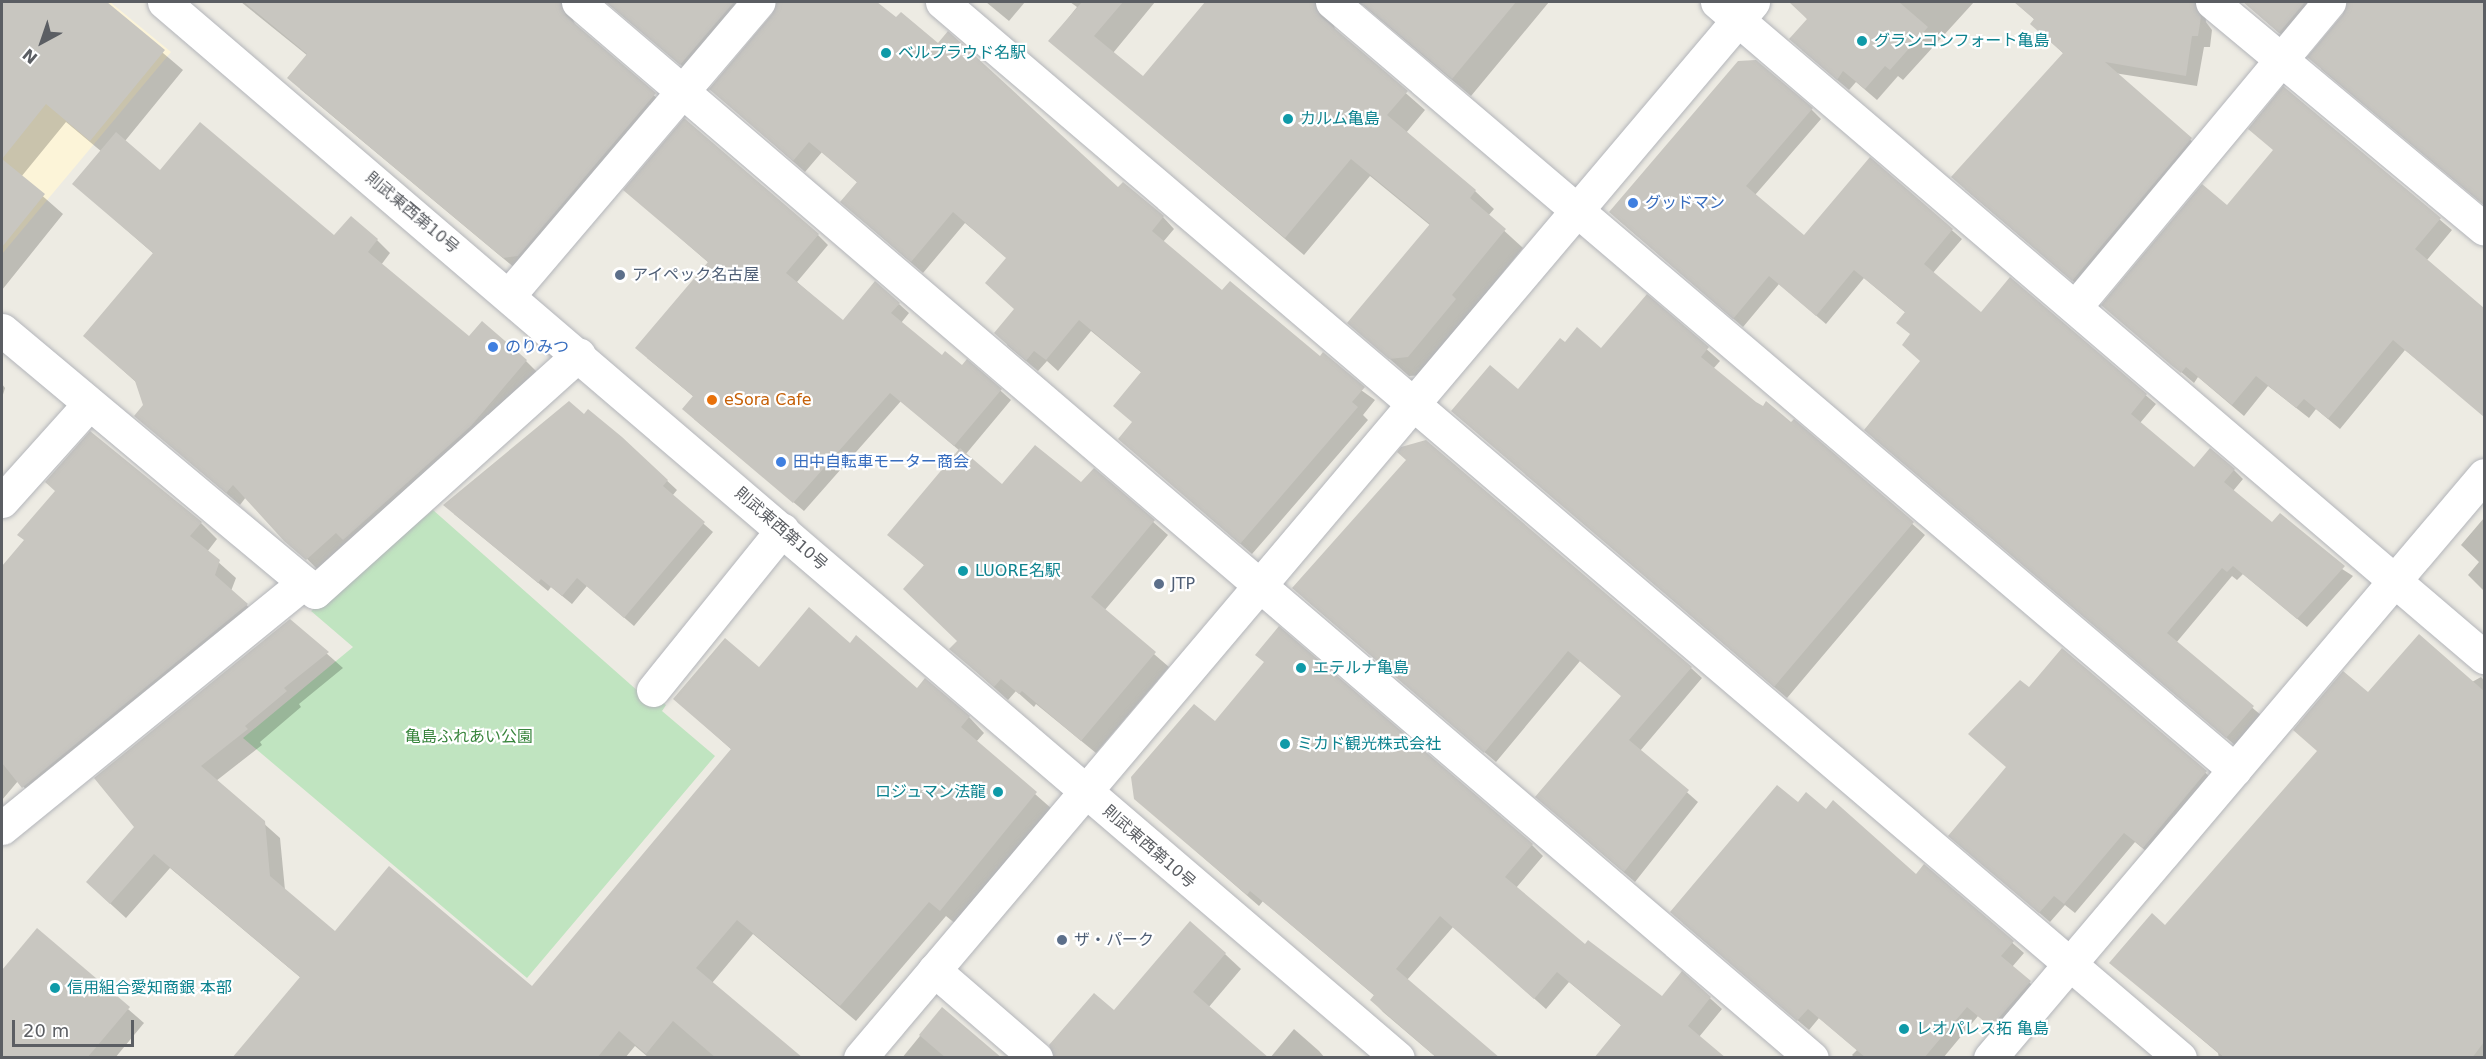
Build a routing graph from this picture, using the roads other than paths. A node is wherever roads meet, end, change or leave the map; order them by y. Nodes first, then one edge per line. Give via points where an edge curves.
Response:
1 (164, 2) edge
2 (578, 2) edge
3 (758, 2) edge
4 (942, 2) edge
5 (1332, 2) edge
6 (2212, 2) edge
7 (2329, 2) edge
8 (1736, 7) edge
9 (2281, 60) junction
10 (682, 91) junction
11 (1576, 210) junction
12 (2484, 229) edge
13 (509, 295) junction
14 (2074, 307) junction
15 (2, 330) edge
16 (579, 354) junction
17 (1413, 403) junction
18 (89, 404) junction
19 (2484, 475) edge
20 (2, 501) edge
21 (782, 530) junction
22 (2395, 580) junction
23 (304, 583) junction
24 (1259, 585) junction
25 (2484, 657) edge
26 (653, 690) dead end
27 (2235, 770) junction
28 (1084, 791) junction
29 (8, 811) edge
30 (2070, 964) junction
31 (934, 970) junction
32 (860, 1058) edge
33 (1036, 1058) edge
34 (1398, 1058) edge
35 (1812, 1058) edge
36 (1990, 1058) edge
37 (2180, 1058) edge

1 - 13 street, 則武東西第10号
2 - 10 street
3 - 10 street
4 - 17 street
5 - 11 street
6 - 9 street
7 - 9 street
8 - 11 street
8 - 14 street
9 - 12 street
9 - 14 street
10 - 13 street
10 - 24 street
11 - 17 street
11 - 27 street
13 - 16 street, 則武東西第10号
14 - 22 street
15 - 18 street
16 - 21 street, 則武東西第10号
16 - 23 street via 315,592
17 - 24 street
17 - 30 street
18 - 20 street
18 - 23 street
19 - 22 street
21 - 26 street
21 - 28 street, 則武東西第10号
22 - 25 street
22 - 27 street
23 - 29 street
24 - 28 street
24 - 35 street
27 - 30 street
28 - 31 street
28 - 34 street, 則武東西第10号
30 - 36 street
30 - 37 street
31 - 32 street
31 - 33 street

